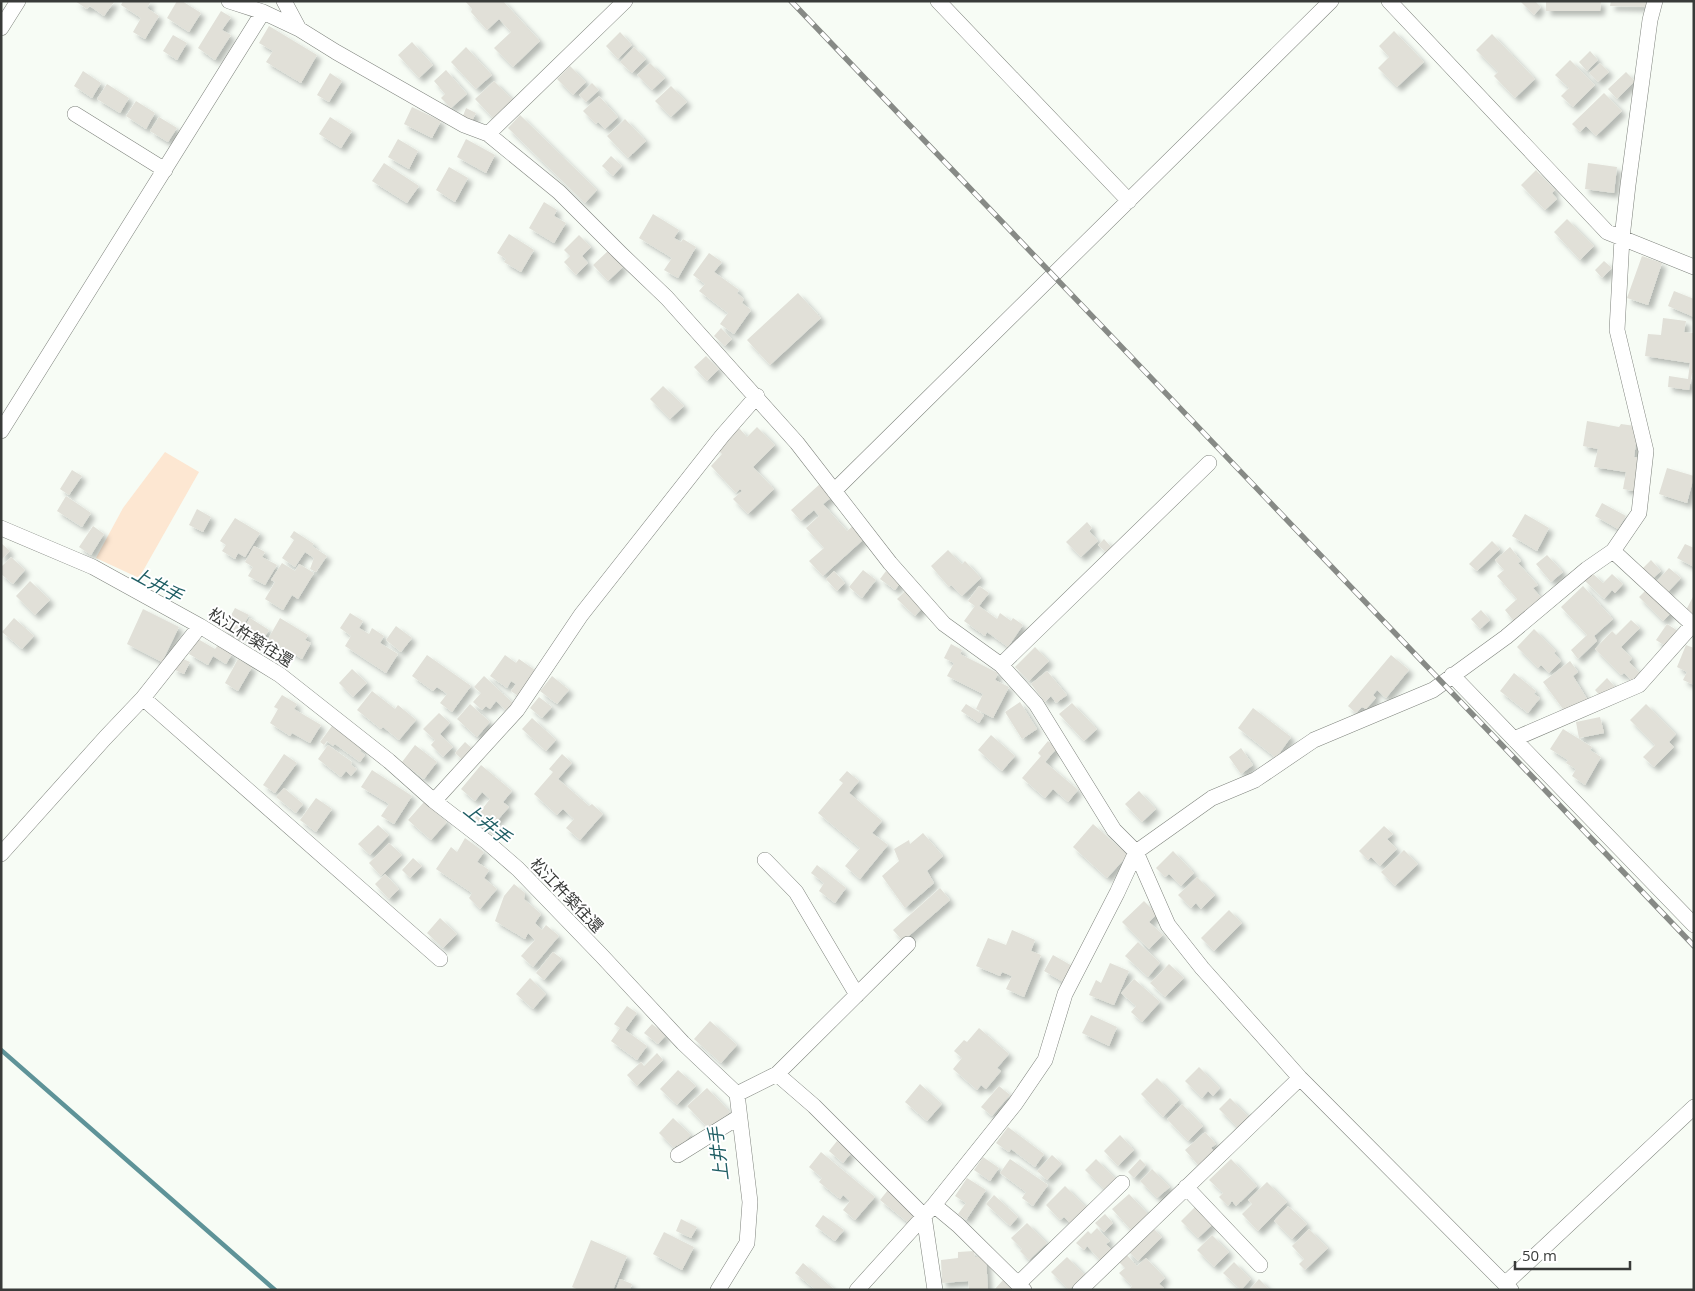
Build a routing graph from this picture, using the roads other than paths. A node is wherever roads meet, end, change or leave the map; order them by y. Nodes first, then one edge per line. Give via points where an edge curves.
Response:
1 (18, 1) edge
2 (229, 1) edge
3 (284, 1) edge
4 (625, 1) edge
5 (938, 1) edge
6 (1331, 1) edge
7 (1390, 1) edge
8 (1655, 1) edge
9 (264, 12) junction
10 (1, 28) edge
11 (299, 29) junction
12 (75, 114) dead end
13 (488, 134) junction
14 (165, 170) junction
15 (1129, 202) junction
16 (1622, 238) junction
17 (1694, 267) edge
18 (757, 396) junction
19 (1, 432) edge
20 (1209, 463) dead end
21 (834, 491) junction
22 (1, 528) edge
23 (1614, 551) junction
24 (1693, 624) edge
25 (200, 626) junction
26 (1002, 666) junction
27 (1452, 675) junction
28 (143, 698) junction
29 (1514, 739) junction
30 (434, 801) junction
31 (1136, 852) junction
32 (1, 854) edge
33 (765, 860) dead end
34 (1694, 925) edge
35 (908, 944) dead end
36 (440, 959) dead end
37 (857, 995) junction
38 (777, 1074) junction
39 (1300, 1078) junction
40 (737, 1094) junction
41 (1694, 1106) edge
42 (739, 1117) junction
43 (678, 1155) dead end
44 (1122, 1183) dead end
45 (1186, 1187) junction
46 (929, 1211) junction
47 (1260, 1265) dead end
48 (1021, 1287) edge
49 (1508, 1287) edge
50 (718, 1290) edge
51 (857, 1290) edge
52 (935, 1290) edge
53 (1080, 1290) edge

1 - 10 street
2 - 9 street
3 - 11 street
4 - 13 street
5 - 15 street
6 - 15 street
7 - 16 street via 1607,232
8 - 16 street
9 - 11 street
9 - 14 street
11 - 13 street via 455,120
12 - 14 street
13 - 18 street via 559,192 668,298
14 - 19 street
15 - 21 street
16 - 17 street
16 - 23 street via 1617,330 1646,451 1639,514
18 - 21 street
18 - 30 street via 581,615 517,710
20 - 26 street
21 - 26 street via 890,563 944,624
22 - 25 street, 松江杵築往還 via 93,568
23 - 24 street
23 - 27 street via 1587,569 1506,637
24 - 29 street via 1639,685
25 - 28 street
25 - 30 street, 松江杵築往還 via 280,675
26 - 31 street via 1036,704 1114,830
27 - 29 street
27 - 31 street via 1433,690 1314,740 1255,780 1212,798
28 - 32 street
28 - 36 street
29 - 34 street
30 - 40 street, 松江杵築往還 via 518,869 683,1043
31 - 39 street via 1168,925
31 - 46 street via 1066,994 1045,1060 1016,1104
33 - 37 street via 796,892
35 - 37 street
37 - 38 street
38 - 40 street
38 - 46 street
39 - 45 street
39 - 49 street
40 - 42 street
41 - 49 street
42 - 43 street
42 - 50 street via 750,1202 747,1243
44 - 48 street
45 - 47 street
45 - 53 street
46 - 48 street via 958,1225
46 - 51 street
46 - 52 street

